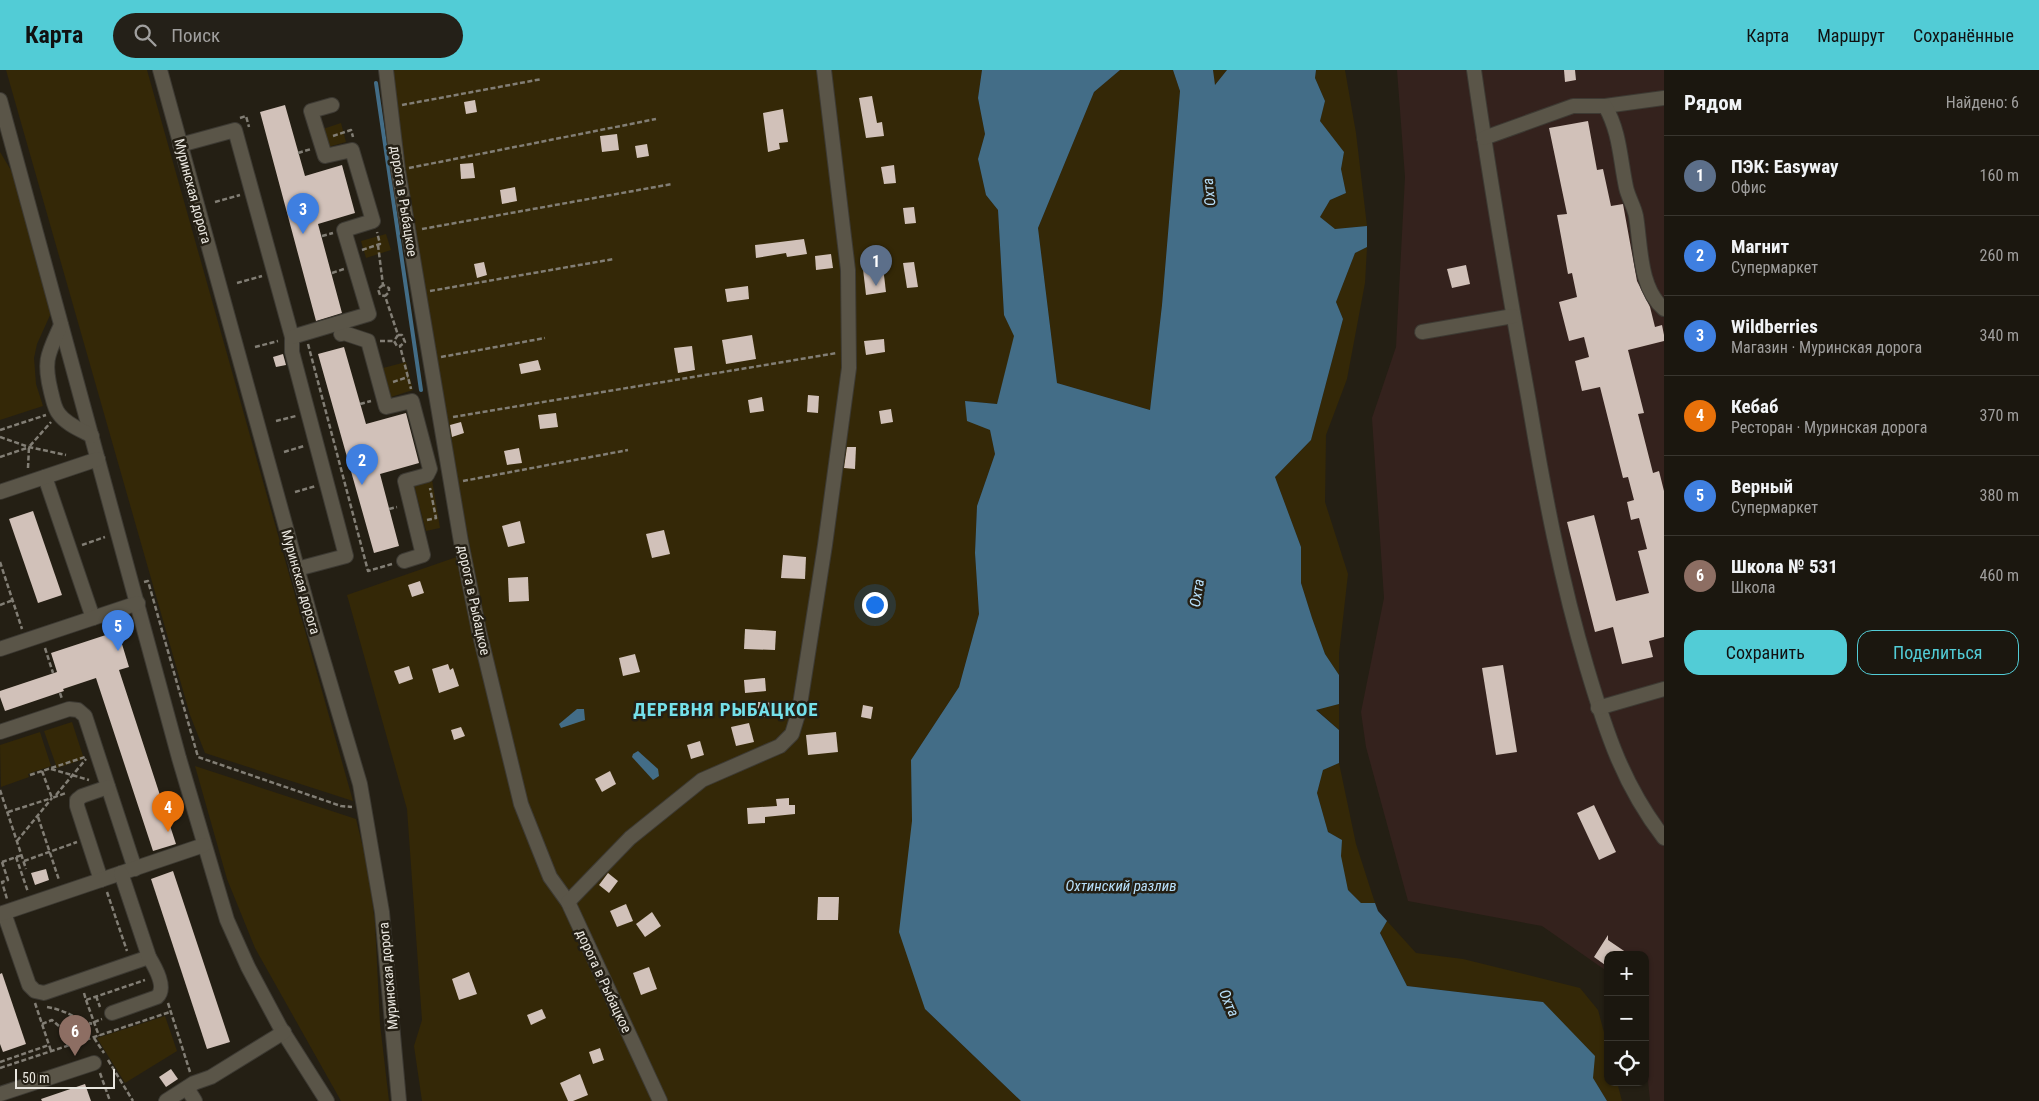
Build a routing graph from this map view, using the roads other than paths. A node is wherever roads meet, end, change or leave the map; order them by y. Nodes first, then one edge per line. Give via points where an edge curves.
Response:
1 (160, 70) edge
2 (386, 70) edge
3 (824, 70) edge
4 (1474, 70) edge
5 (1664, 98) edge
6 (0, 100) edge
7 (332, 105) dead end
8 (1605, 106) junction
9 (1484, 138) junction
10 (180, 145) junction
11 (1664, 309) edge
12 (1513, 316) junction
13 (61, 325) junction
14 (1422, 332) dead end
15 (341, 334) dead end
16 (292, 337) junction
17 (92, 436) junction
18 (98, 459) junction
19 (45, 477) junction
20 (0, 492) edge
21 (404, 561) dead end
22 (297, 569) junction
23 (138, 603) junction
24 (93, 618) junction
25 (0, 650) edge
26 (1664, 688) edge
27 (1598, 708) junction
28 (0, 732) edge
29 (108, 787) junction
30 (1664, 838) edge
31 (204, 845) junction
32 (135, 869) junction
33 (121, 873) junction
34 (103, 884) junction
35 (568, 902) junction
36 (1, 910) edge
37 (149, 957) junction
38 (112, 1013) dead end
39 (284, 1032) junction
40 (94, 1063) road end
41 (191, 1086) junction
42 (0, 1094) edge
43 (166, 1101) edge
44 (195, 1101) edge
45 (327, 1101) edge
46 (399, 1101) edge
47 (660, 1101) edge

1 - 10 street, Муринская дорога
2 - 35 street, дорога в Рыбацкое via 408,231 479,631 521,804 550,877
3 - 35 street via 848,270 849,368 799,711 792,734 780,746 702,780 630,838
4 - 9 street
5 - 8 street
6 - 13 street
7 - 16 street via 311,111 325,156 352,150 373,221 344,230 369,314
8 - 9 street via 1572,106
8 - 11 street via 1614,122 1627,190 1636,214 1641,261 1655,302
9 - 12 street
10 - 16 street via 235,130
10 - 22 street, Муринская дорога
12 - 14 street
12 - 27 street via 1548,510 1572,620
13 - 17 street
13 - 17 street via 46,363 55,407 67,422
15 - 21 street via 368,341 386,407 412,401 430,469 427,474 405,481 423,555
16 - 22 street via 292,352 346,556
17 - 18 street
18 - 19 street
18 - 23 street
19 - 20 street
19 - 24 street
22 - 46 street, Муринская дорога via 365,805 382,912
23 - 24 street
23 - 31 street
24 - 25 street
26 - 27 street
27 - 30 street via 1612,749 1631,788
28 - 29 street via 70,709 78,710 85,716
29 - 32 street
29 - 34 street via 82,796 76,806
31 - 32 street
31 - 39 street via 227,920 248,968
32 - 33 street
33 - 34 street
33 - 37 street
34 - 36 street
35 - 47 street, дорога в Рыбацкое
36 - 37 street via 35,998
37 - 38 street via 162,988 161,994
39 - 41 street via 211,1078
39 - 45 street
40 - 42 street
41 - 43 street
41 - 44 street

